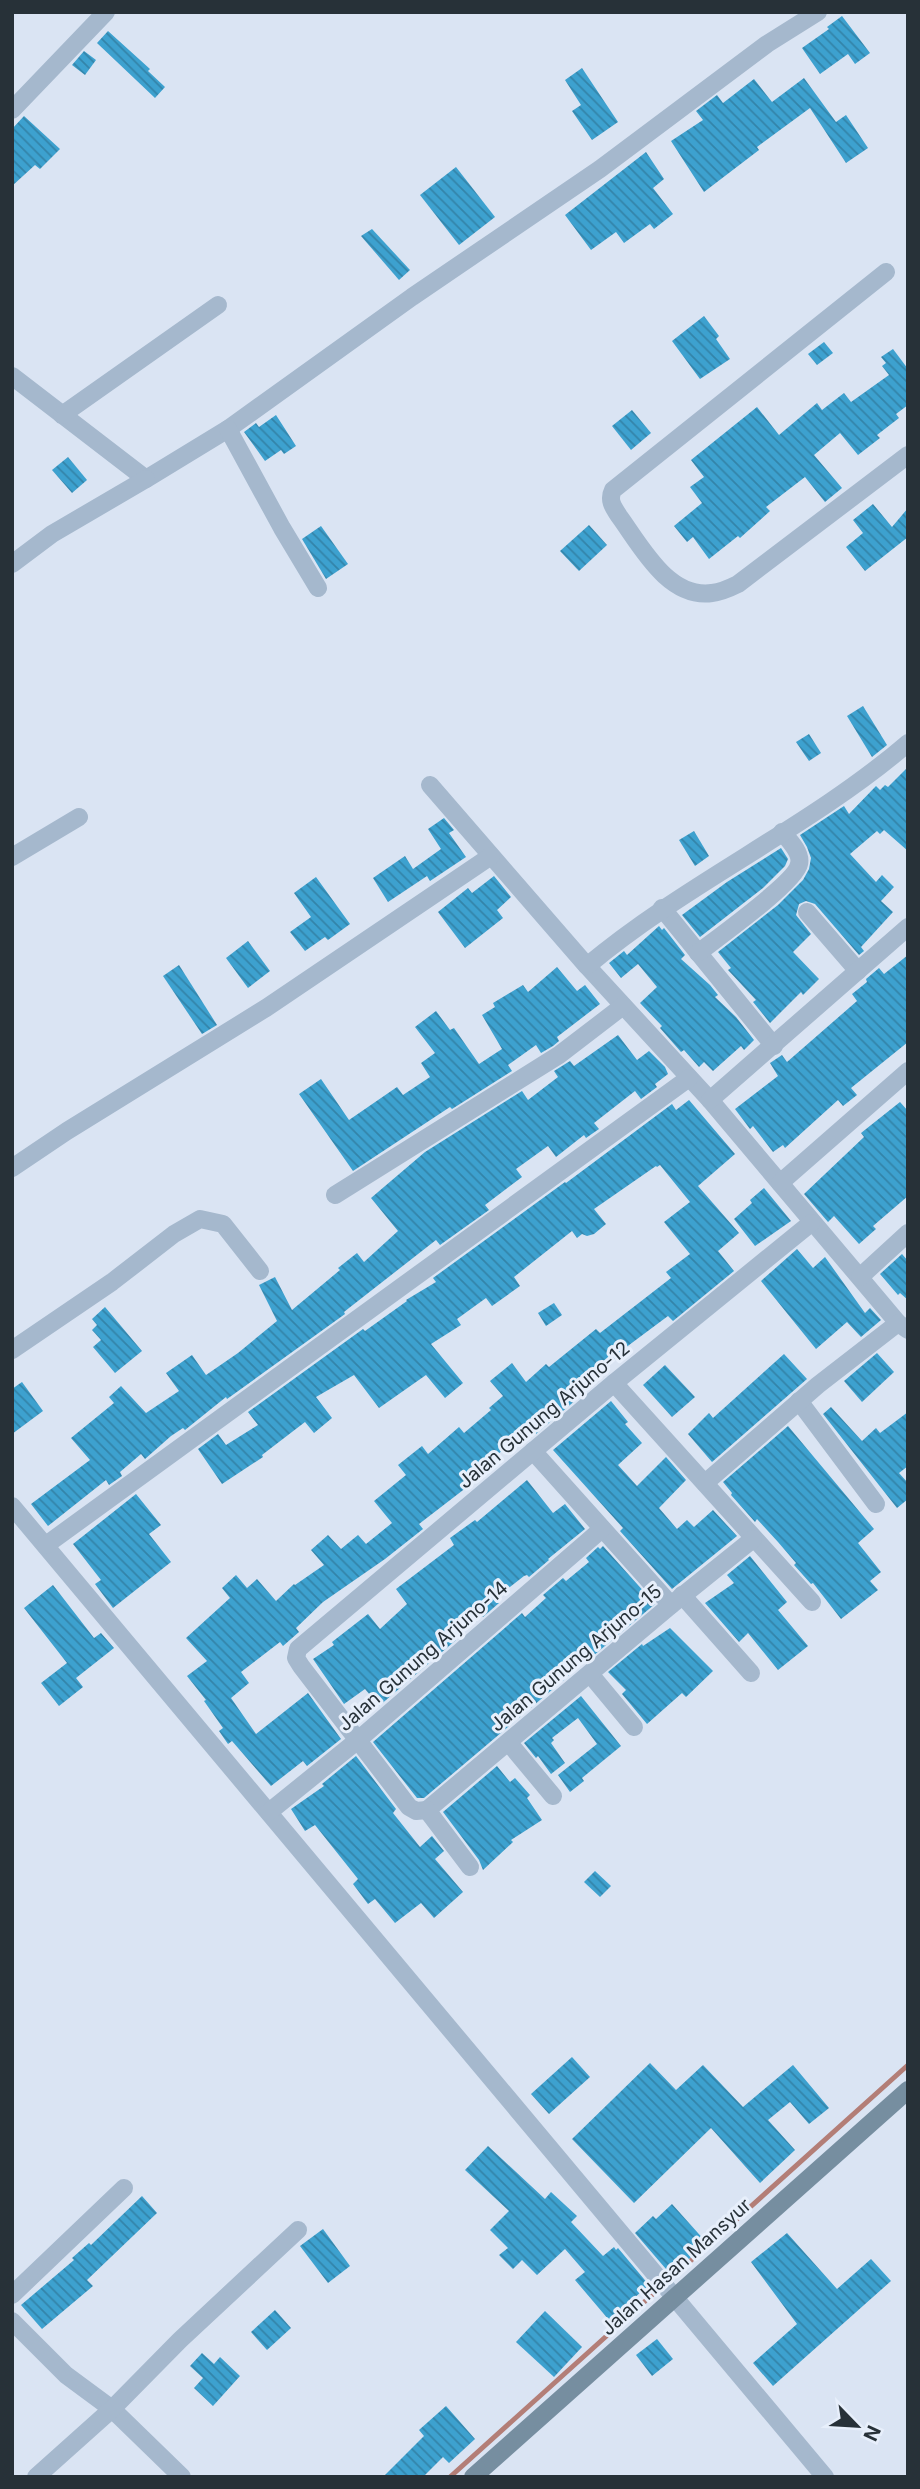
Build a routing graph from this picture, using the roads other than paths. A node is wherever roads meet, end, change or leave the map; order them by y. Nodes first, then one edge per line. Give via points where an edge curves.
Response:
1 (106, 12) edge
2 (818, 12) edge
3 (12, 110) edge
4 (886, 272) dead end
5 (218, 305) dead end
6 (12, 376) edge
7 (62, 415) junction
8 (228, 429) junction
9 (908, 455) edge
10 (146, 479) junction
11 (12, 564) edge
12 (318, 588) dead end
13 (908, 743) edge
14 (430, 785) dead end
15 (79, 817) dead end
16 (782, 832) junction
17 (15, 850) edge
18 (491, 856) junction
19 (662, 908) junction
20 (807, 912) dead end
21 (908, 927) edge
22 (698, 953) junction
23 (587, 966) junction
24 (858, 971) junction
25 (623, 1006) junction
26 (774, 1046) junction
27 (908, 1071) edge
28 (689, 1078) junction
29 (710, 1100) junction
30 (12, 1168) edge
31 (780, 1183) junction
32 (335, 1195) dead end
33 (811, 1223) junction
34 (908, 1233) edge
35 (260, 1270) dead end
36 (860, 1277) junction
37 (903, 1327) edge
38 (12, 1350) edge
39 (614, 1383) junction
40 (799, 1401) junction
41 (533, 1451) junction
42 (705, 1483) junction
43 (876, 1504) dead end
44 (12, 1506) edge
45 (602, 1529) junction
46 (753, 1539) junction
47 (47, 1545) junction
48 (676, 1600) junction
49 (812, 1602) dead end
50 (751, 1673) dead end
51 (590, 1674) junction
52 (634, 1727) dead end
53 (358, 1740) junction
54 (509, 1743) junction
55 (553, 1796) dead end
56 (427, 1810) junction
57 (269, 1812) junction
58 (470, 1867) dead end
59 (908, 2090) edge
60 (124, 2188) dead end
61 (298, 2230) dead end
62 (12, 2295) edge
63 (674, 2296) junction
64 (12, 2321) edge
65 (112, 2409) junction
66 (36, 2477) edge
67 (182, 2477) edge
68 (473, 2477) edge
69 (825, 2477) edge

1 - 3 street
2 - 8 street
4 - 9 street via 613,490 610,497 619,516 667,578 679,587 711,594 738,584
5 - 7 street
6 - 7 street
7 - 10 street
8 - 10 street
8 - 12 street
10 - 11 street via 52,534
13 - 16 street
14 - 18 street
15 - 17 street
16 - 19 street
16 - 22 street via 798,853 796,873
18 - 23 street
18 - 30 street via 266,1008
19 - 22 street
19 - 23 street
20 - 24 street
21 - 24 street
22 - 26 street
23 - 25 street
24 - 26 street
25 - 28 street
25 - 32 street via 559,1055
26 - 29 street
27 - 31 street
28 - 29 street
28 - 47 street
29 - 31 street
31 - 33 street
33 - 36 street
33 - 39 street, Jalan Gunung Arjuno-12
34 - 36 street
35 - 38 street via 223,1223 200,1219
36 - 37 street
37 - 40 street
39 - 41 street, Jalan Gunung Arjuno-12
39 - 42 street
40 - 42 street
40 - 43 street
41 - 45 street
41 - 53 street, Jalan Gunung Arjuno-12 via 298,1649 296,1658
42 - 46 street
44 - 47 street
45 - 48 street
45 - 53 street, Jalan Gunung Arjuno-14
46 - 48 street, Jalan Gunung Arjuno-15
46 - 49 street
47 - 57 street
48 - 50 street
48 - 51 street, Jalan Gunung Arjuno-15
51 - 52 street
51 - 54 street, Jalan Gunung Arjuno-15
53 - 56 street via 409,1807
53 - 57 street, Jalan Gunung Arjuno-14
54 - 55 street
54 - 56 street, Jalan Gunung Arjuno-15
56 - 58 street
57 - 63 street
59 - 63 street, Jalan Hasan Mansyur
60 - 62 street
61 - 65 street
63 - 68 street, Jalan Hasan Mansyur
63 - 69 street
64 - 65 street via 66,2375
65 - 66 street
65 - 67 street

